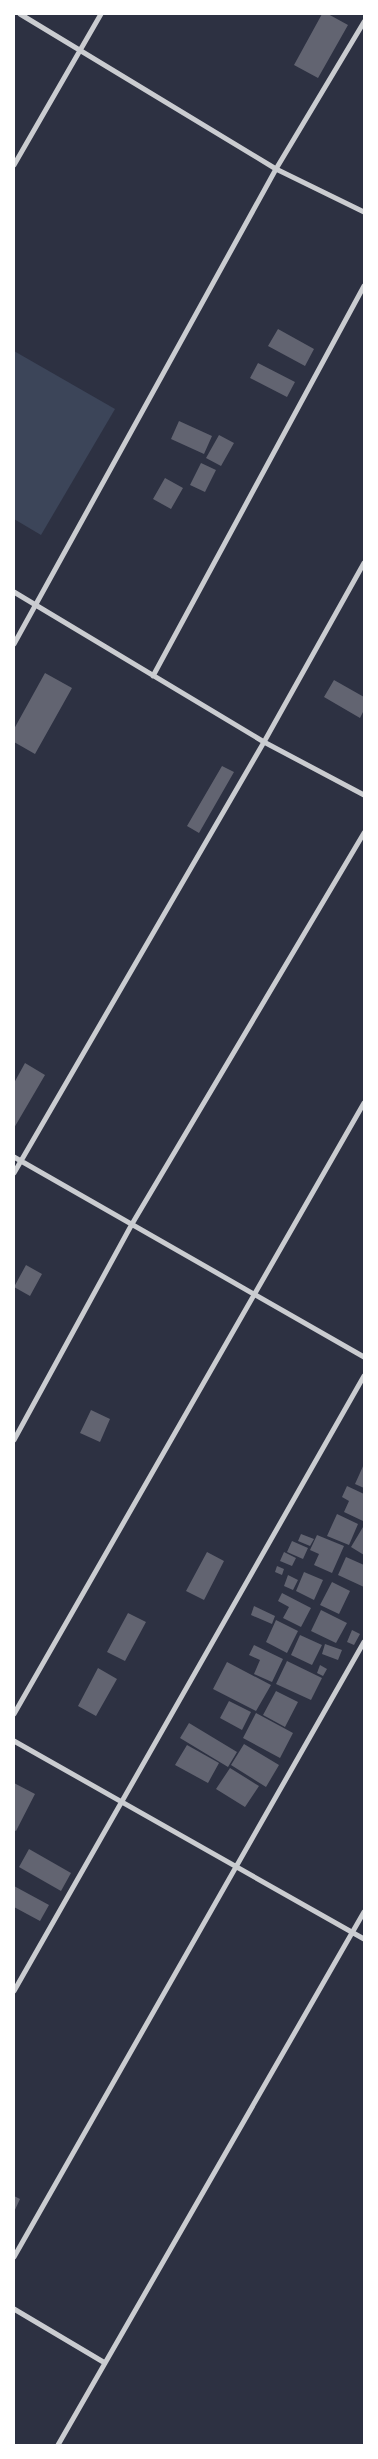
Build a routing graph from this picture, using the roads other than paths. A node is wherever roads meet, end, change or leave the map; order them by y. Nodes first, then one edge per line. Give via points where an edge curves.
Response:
1 (20, 14) edge
2 (101, 14) edge
3 (364, 22) edge
4 (79, 50) junction
5 (14, 165) edge
6 (276, 169) junction
7 (364, 212) edge
8 (364, 286) edge
9 (364, 563) edge
10 (14, 592) edge
11 (36, 604) junction
12 (14, 644) edge
13 (153, 676) junction
14 (264, 742) junction
15 (364, 795) edge
16 (364, 833) edge
17 (364, 1103) edge
18 (14, 1157) edge
19 (20, 1161) junction
20 (14, 1173) edge
21 (132, 1224) junction
22 (254, 1292) junction
23 (364, 1357) edge
24 (364, 1376) edge
25 (14, 1440) edge
26 (364, 1642) edge
27 (14, 1714) edge
28 (14, 1741) edge
29 (122, 1802) junction
30 (237, 1868) junction
31 (364, 1912) edge
32 (353, 1932) junction
33 (364, 1939) edge
34 (14, 1991) edge
35 (14, 2256) edge
36 (14, 2309) edge
37 (105, 2363) junction
38 (58, 2445) edge

1 - 4 street
2 - 4 street
3 - 6 street
4 - 5 street
4 - 6 street
6 - 7 street
6 - 11 street
8 - 13 street
9 - 14 street
10 - 11 street
11 - 12 street
11 - 13 street
13 - 14 street
14 - 15 street
14 - 19 street
16 - 21 street
17 - 22 street
18 - 19 street
19 - 20 street
19 - 21 street
21 - 22 street
21 - 25 street
22 - 23 street
22 - 27 street
24 - 29 street
26 - 30 street
28 - 29 street
29 - 30 street
29 - 34 street
30 - 32 street
30 - 35 street
31 - 32 street
32 - 33 street
32 - 37 street
36 - 37 street
37 - 38 street

